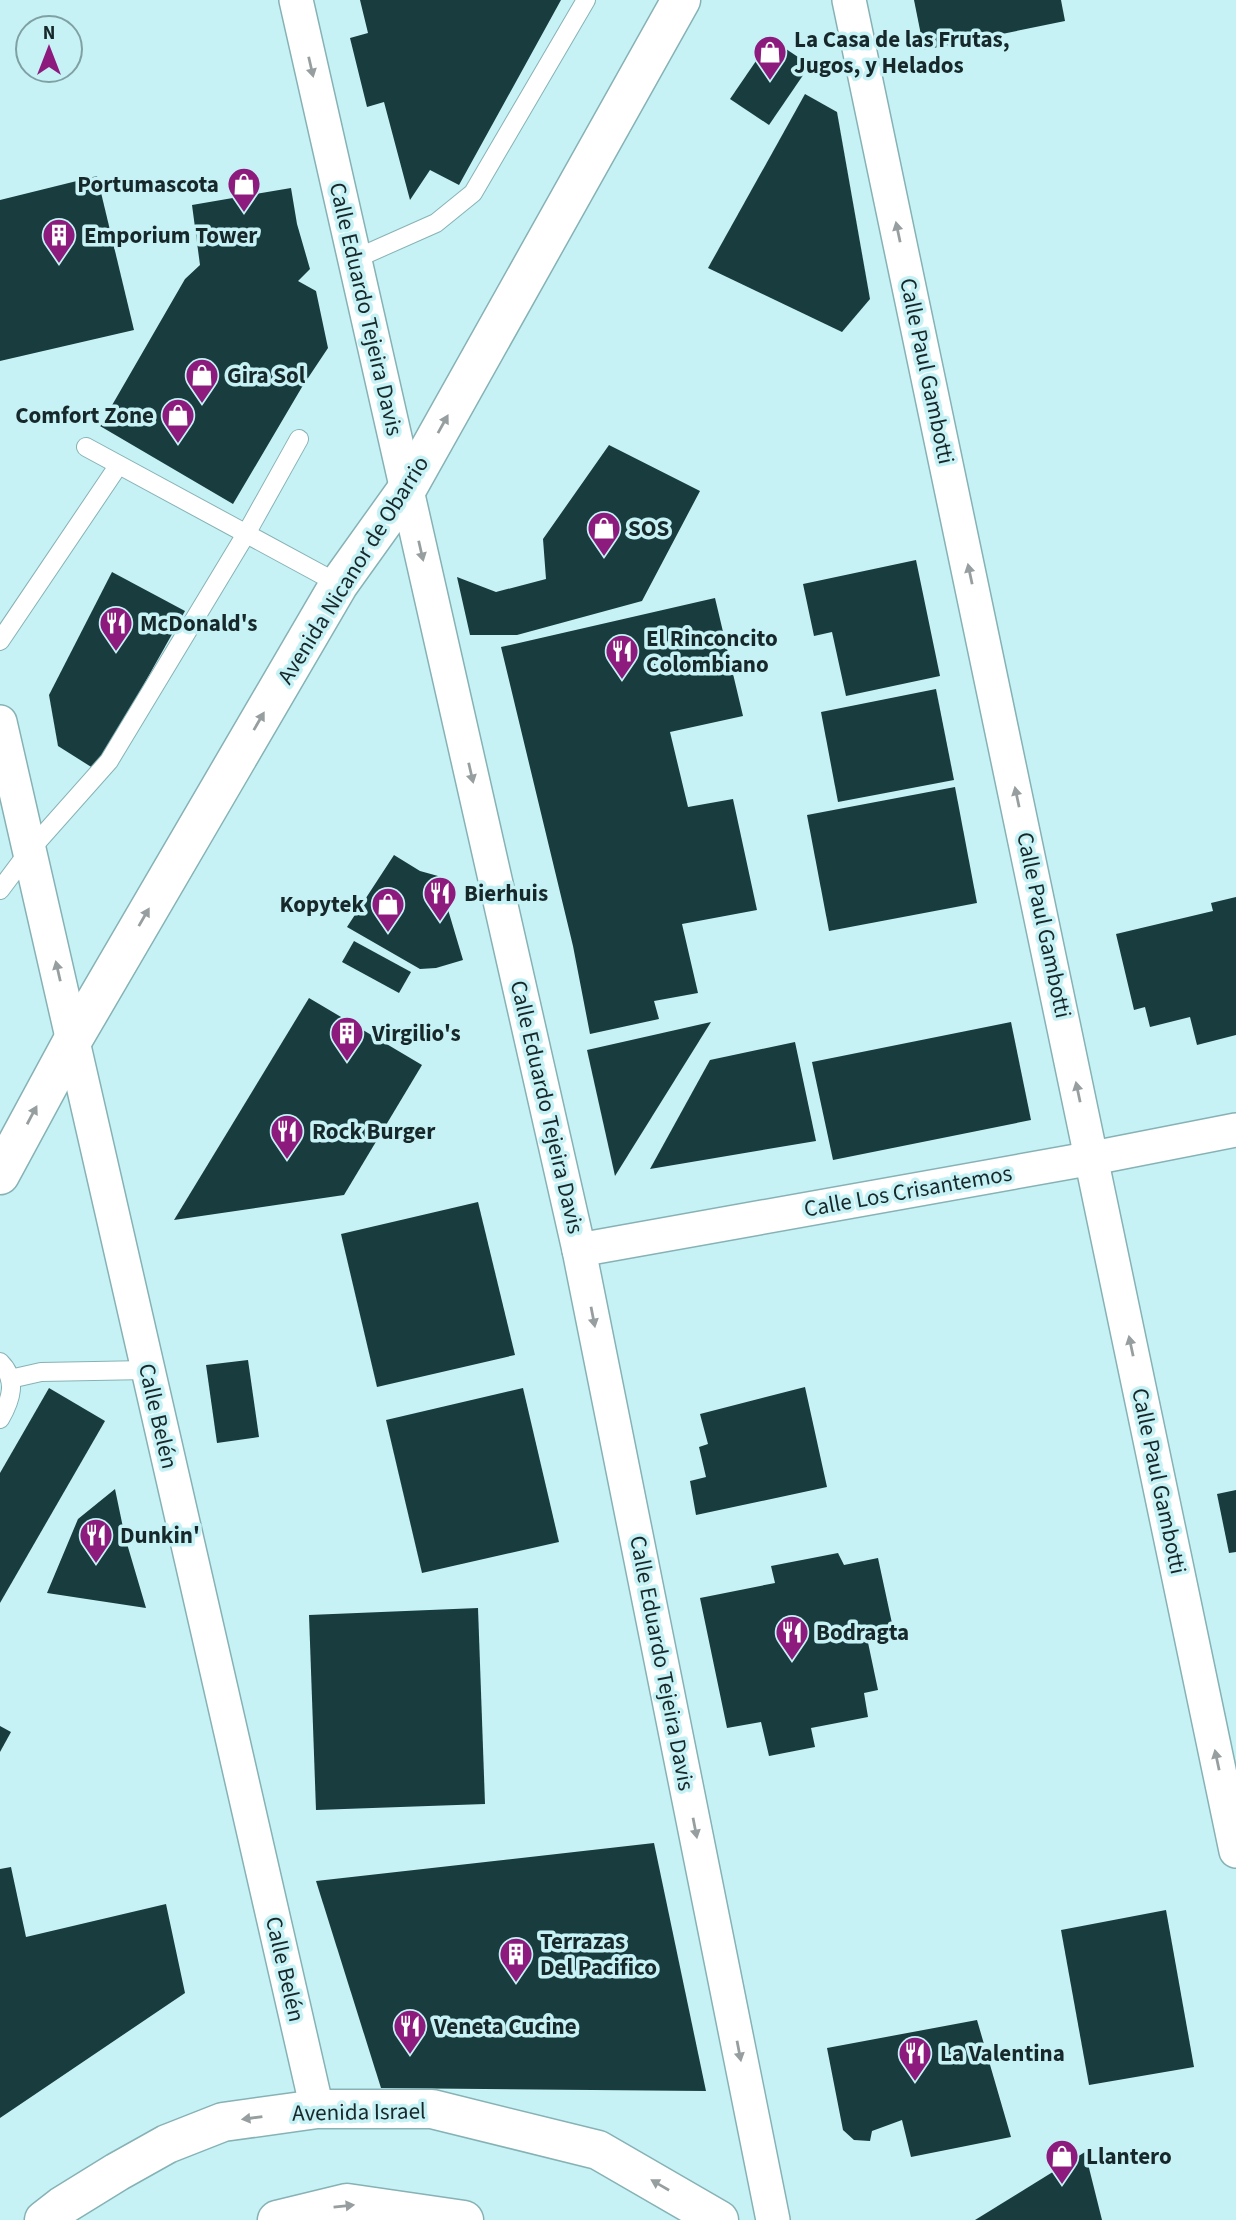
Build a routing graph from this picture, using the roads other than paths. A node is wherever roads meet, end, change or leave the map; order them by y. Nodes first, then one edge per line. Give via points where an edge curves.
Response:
1 (296, 0) edge
2 (586, 0) edge
3 (681, 0) edge
4 (849, 0) edge
5 (355, 259) junction
6 (299, 439) dead end
7 (86, 447) dead end
8 (118, 466) junction
9 (407, 489) junction
10 (246, 534) junction
11 (339, 584) junction
12 (0, 641) edge
13 (0, 722) edge
14 (30, 850) junction
15 (0, 890) edge
16 (74, 1038) junction
17 (1236, 1129) edge
18 (1093, 1158) junction
19 (0, 1175) edge
20 (579, 1250) junction
21 (0, 1362) edge
22 (147, 1370) junction
23 (10, 1379) junction
24 (0, 1419) edge
25 (1236, 1851) edge
26 (317, 2109) junction
27 (44, 2220) edge
28 (277, 2220) edge
29 (464, 2220) edge
30 (719, 2220) edge
31 (773, 2220) edge

1 -> 5 street, Calle Eduardo Tejeira Davis
2 - 5 lane via 473,193 436,223
9 -> 3 main road, Avenida Nicanor de Obarrio
18 -> 4 street, Calle Paul Gambotti
5 - 9 street, Calle Eduardo Tejeira Davis
6 - 10 lane
7 - 8 lane
8 - 10 lane
8 - 12 lane
9 - 11 main road, Avenida Nicanor de Obarrio
9 -> 20 street, Calle Eduardo Tejeira Davis
10 - 11 lane
10 - 14 lane via 109,761
16 -> 11 main road, Avenida Nicanor de Obarrio
13 - 14 street, Calle Belén
14 - 15 lane
16 -> 14 street, Calle Belén
19 -> 16 main road, Avenida Nicanor de Obarrio
16 - 22 street, Calle Belén
17 - 18 street, Calle Los Crisantemos
18 - 20 street, Calle Los Crisantemos
25 -> 18 street, Calle Paul Gambotti
20 -> 31 street, Calle Eduardo Tejeira Davis
21 - 23 lane
22 - 23 lane via 41,1372
22 - 26 street, Calle Belén
23 - 24 lane via 11,1398
26 -> 27 main road, Avenida Israel via 223,2122 178,2140 117,2172
30 -> 26 main road, Avenida Israel via 598,2150 432,2109
28 -> 29 main road via 347,2203

